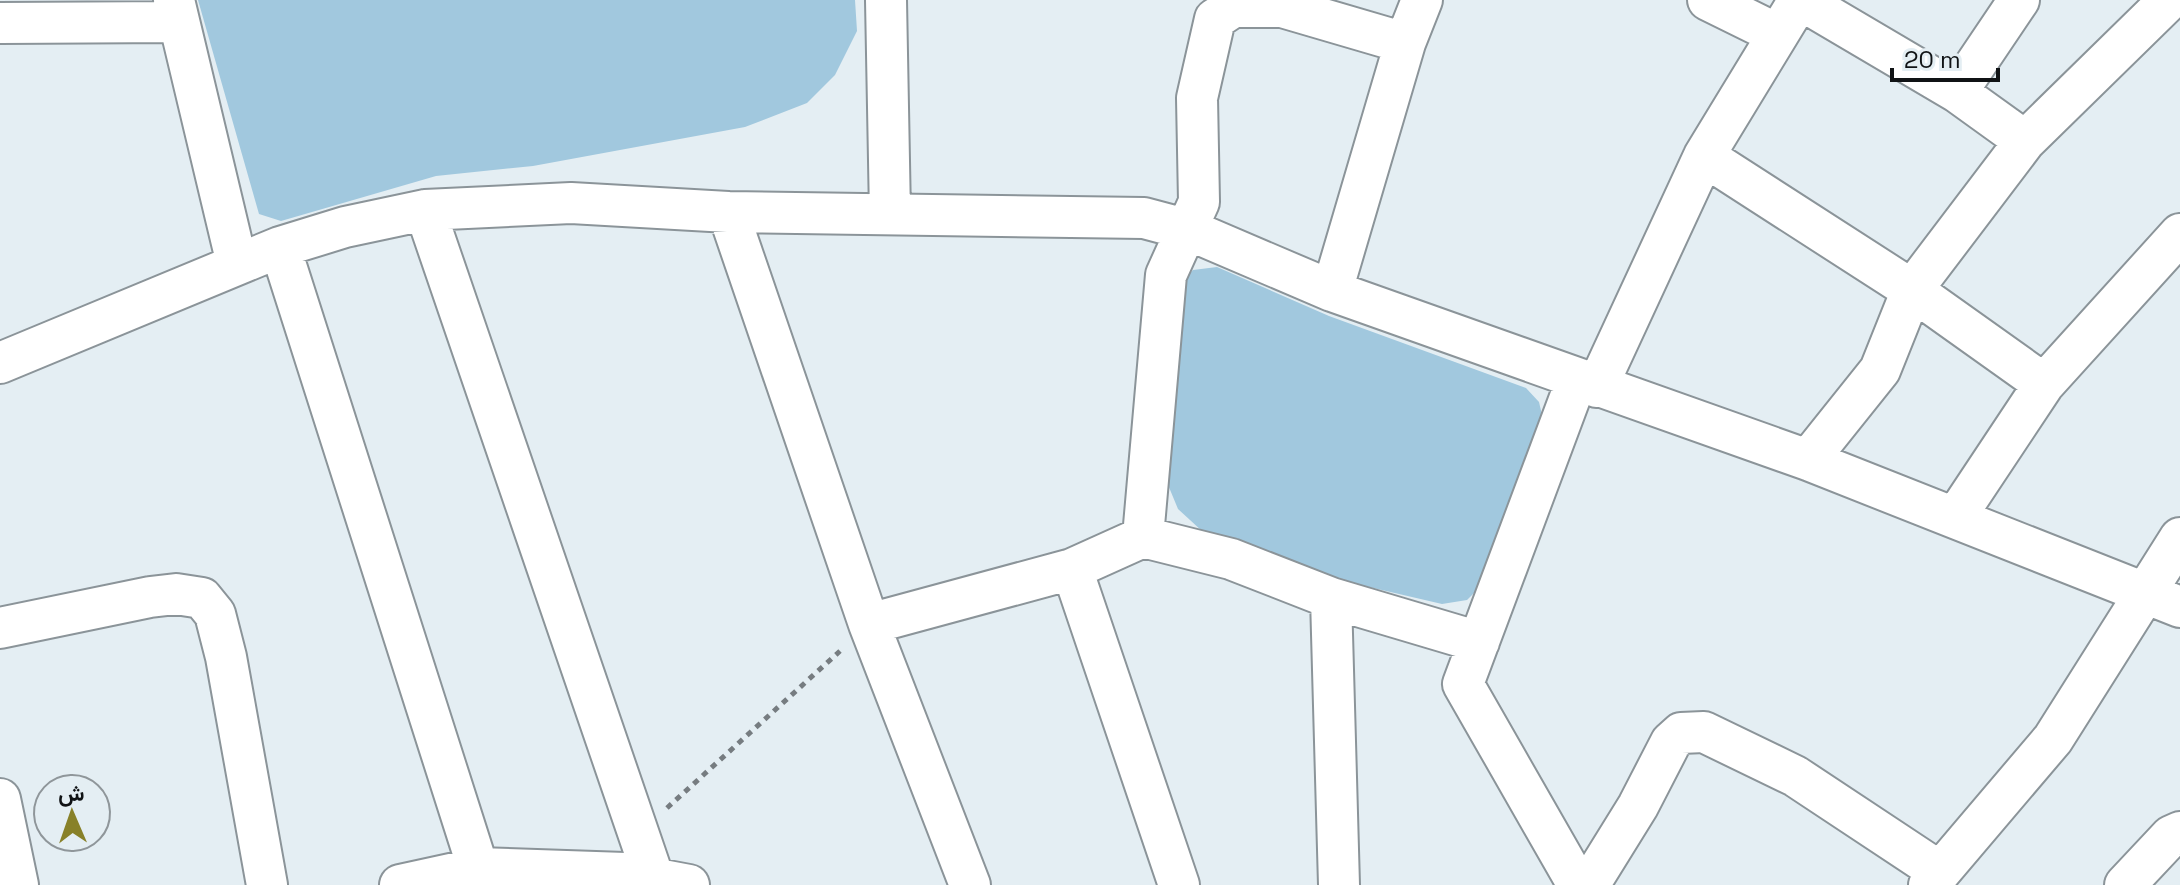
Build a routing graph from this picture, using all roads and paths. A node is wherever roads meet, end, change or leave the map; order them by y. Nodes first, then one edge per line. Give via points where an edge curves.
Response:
1 (886, 0) edge
2 (1422, 0) edge
3 (1708, 0) edge
4 (1800, 0) edge
5 (2019, 0) edge
6 (2169, 0) edge
7 (1230, 4) edge
8 (1283, 4) edge
9 (175, 11) edge
10 (0, 23) edge
11 (1777, 34) junction
12 (1405, 43) junction
13 (1957, 92) junction
14 (2025, 141) junction
15 (1704, 156) junction
16 (425, 210) junction
17 (728, 212) junction
18 (890, 214) junction
19 (1189, 230) junction
20 (2180, 234) edge
21 (280, 247) junction
22 (237, 264) junction
23 (1912, 290) junction
24 (1332, 291) junction
25 (0, 363) edge
26 (1587, 383) junction
27 (2044, 384) junction
28 (1808, 460) junction
29 (1955, 518) junction
30 (1143, 537) junction
31 (2180, 538) edge
32 (1072, 569) junction
33 (1331, 598) junction
34 (2164, 600) edge
35 (869, 624) junction
36 (0, 628) edge
37 (1479, 642) junction
38 (0, 799) edge
39 (2180, 832) edge
40 (639, 833) junction
41 (478, 868) junction
42 (1934, 878) edge
43 (672, 882) edge
44 (18, 885) edge
45 (267, 885) edge
46 (400, 885) edge
47 (970, 885) edge
48 (1179, 885) edge
49 (1339, 885) edge
50 (1578, 885) edge
51 (1589, 885) edge
52 (2125, 885) edge

1 - 18 street
2 - 12 street
3 - 11 street
4 - 11 street
4 - 13 street
5 - 13 street
6 - 14 street
7 - 8 street
7 - 19 street via 1215,19 1197,98 1199,202
8 - 12 street
9 - 10 street
9 - 22 street
11 - 15 street
12 - 24 street
13 - 14 street
14 - 23 street
15 - 23 street
15 - 26 street
16 - 17 street via 571,203
16 - 21 street
16 - 40 street
17 - 18 street
17 - 35 street
18 - 19 street via 1144,218
19 - 24 street
19 - 30 street via 1166,275
20 - 27 street
21 - 22 street
21 - 41 street
22 - 25 street
23 - 27 street
23 - 28 street via 1880,370
24 - 26 street
26 - 28 street
26 - 37 street
27 - 29 street
28 - 29 street
29 - 34 street
30 - 32 street
30 - 33 street via 1231,559
31 - 34 street
32 - 35 street
32 - 48 street
33 - 37 street
33 - 49 street
34 - 42 street
35 - 40 path
35 - 47 street
36 - 45 street via 150,597 202,598 215,614 226,657
37 - 50 street via 1463,684
38 - 44 street
39 - 52 street
40 - 43 street
41 - 43 street via 625,873
41 - 46 street
42 - 51 street via 1795,776 1704,732 1681,733 1671,742

